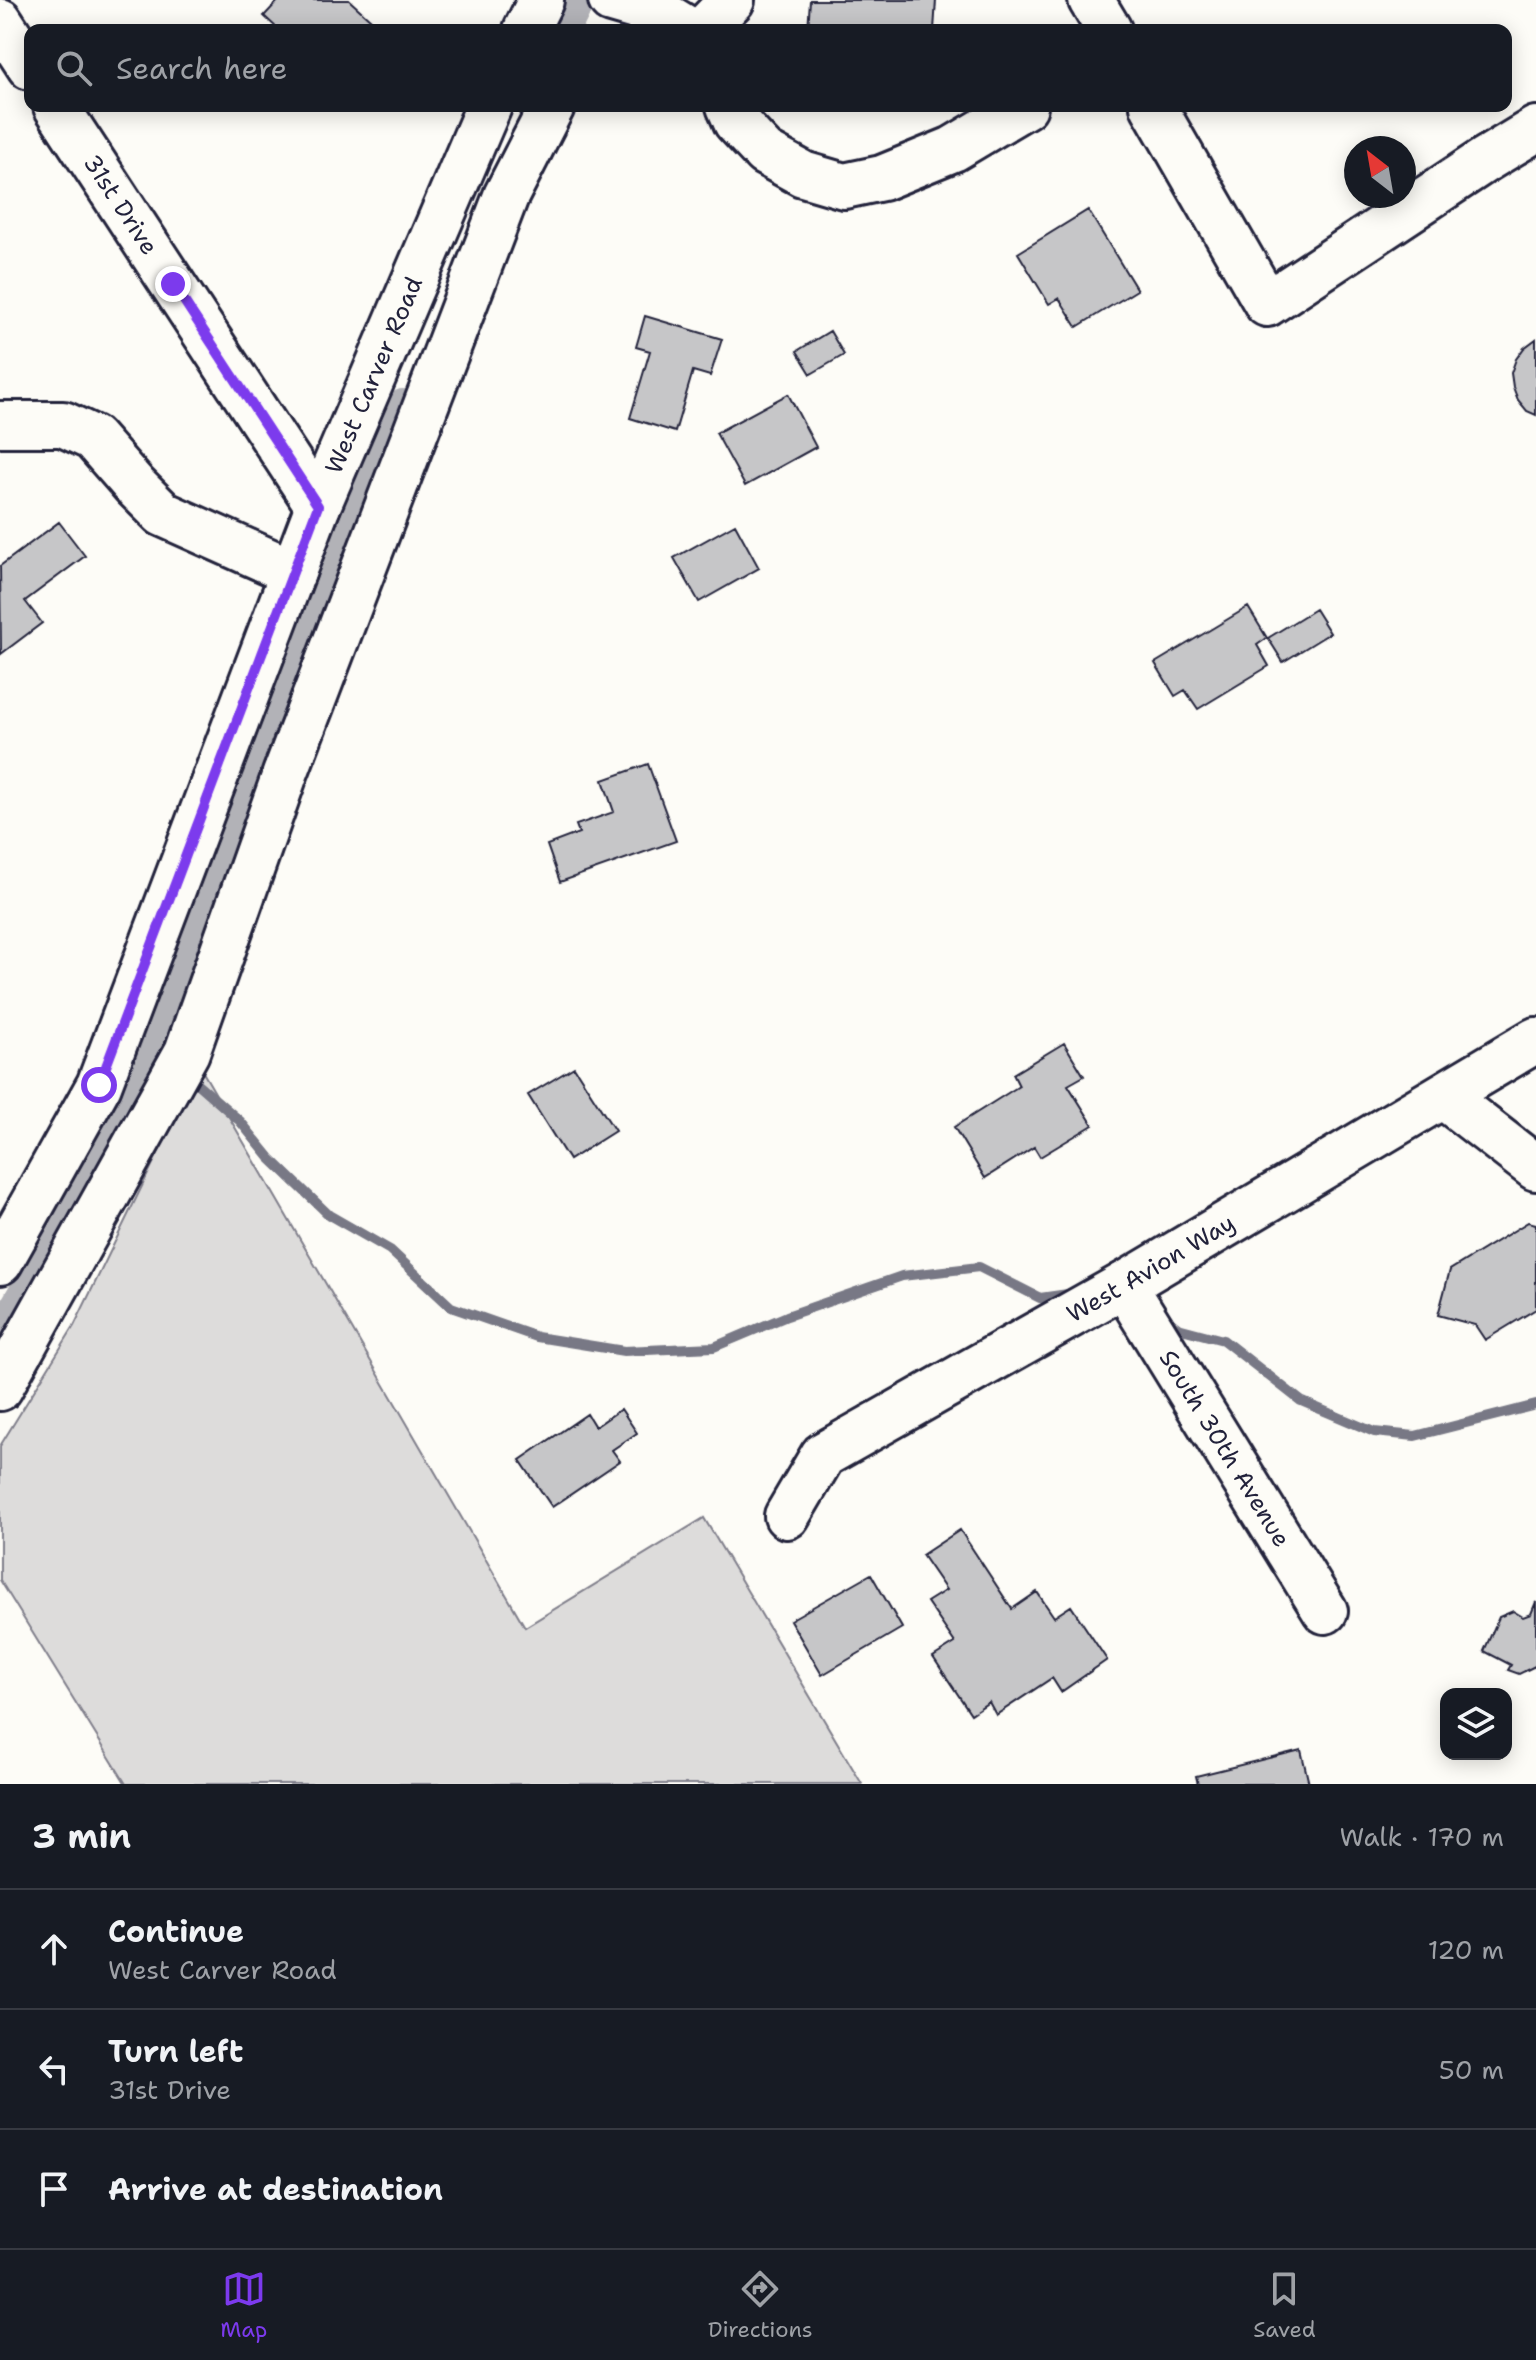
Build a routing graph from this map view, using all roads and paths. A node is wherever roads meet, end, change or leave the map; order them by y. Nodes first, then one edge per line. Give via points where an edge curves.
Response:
1 (541, 0) edge
2 (608, 0) edge
3 (732, 0) edge
4 (1091, 0) edge
5 (0, 21) edge
6 (529, 24) edge
7 (594, 24) edge
8 (679, 24) edge
9 (709, 24) edge
10 (1105, 24) edge
11 (24, 58) edge
12 (60, 112) edge
13 (486, 112) edge
14 (549, 112) edge
15 (732, 112) edge
16 (1015, 112) edge
17 (1156, 112) edge
18 (1536, 129) edge
19 (0, 424) edge
20 (318, 506) junction
21 (293, 572) junction
22 (1536, 1040) edge
23 (1443, 1096) junction
24 (1536, 1168) edge
25 (0, 1262) edge
26 (1124, 1285) junction
27 (0, 1388) edge
28 (787, 1516) dead end
29 (1325, 1611) dead end

1 - 6 street
2 - 7 street
2 - 8 street
3 - 9 street
4 - 10 street
5 - 11 street
12 - 20 street, 31st Drive
13 - 20 street, West Carver Road
14 - 27 street via 506,196 285,774 187,1052
15 - 16 street via 765,153 803,174 844,186 882,178 953,149
17 - 18 street via 1267,304
19 - 21 street via 63,424 93,438 163,514
20 - 21 street, West Carver Road
21 - 25 street, West Carver Road via 99,1085
22 - 23 street, West Avion Way
23 - 24 street
23 - 26 street, West Avion Way
26 - 28 street, West Avion Way via 823,1455
26 - 29 street, South 30th Avenue

